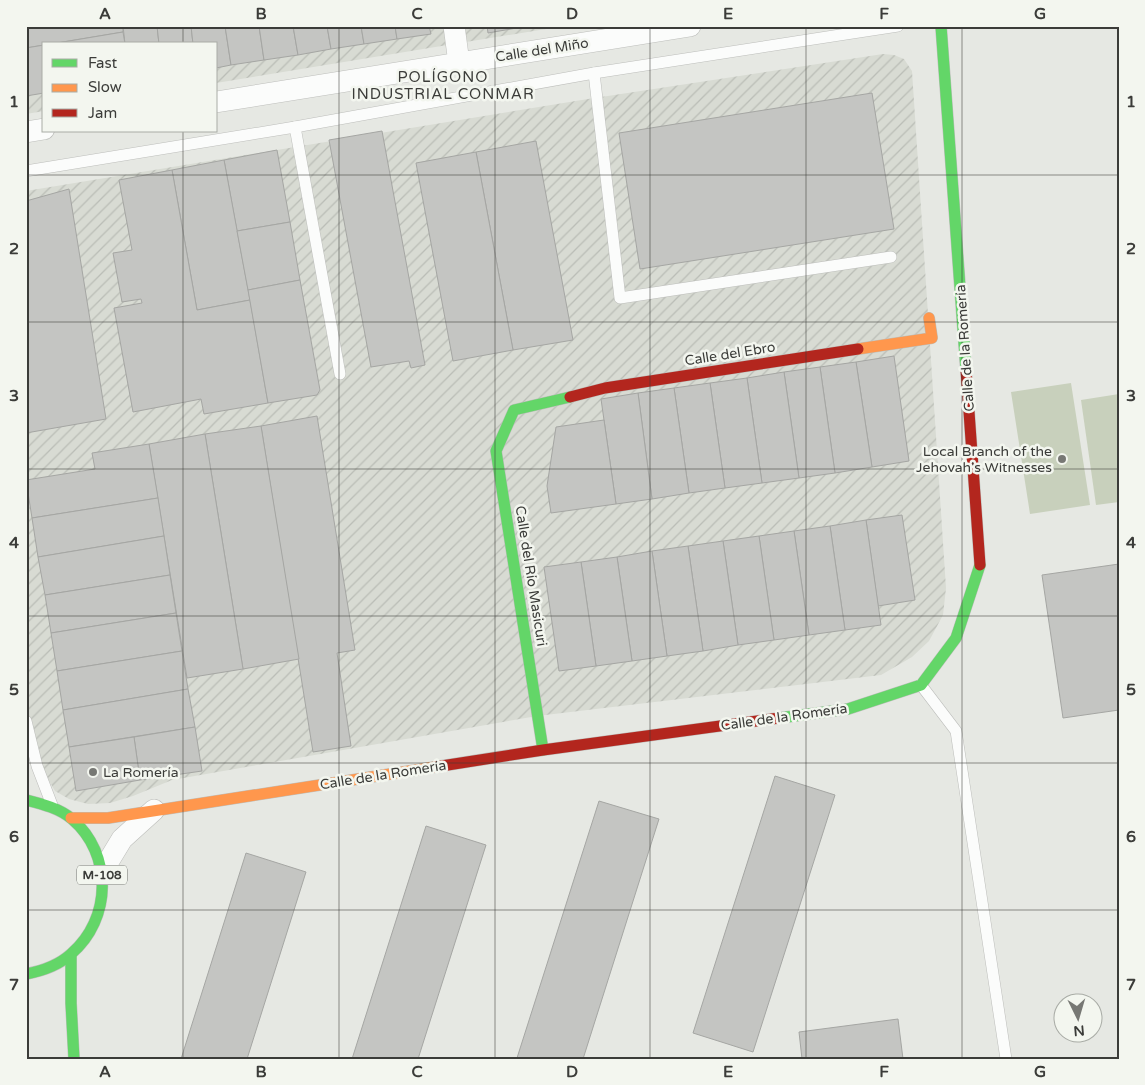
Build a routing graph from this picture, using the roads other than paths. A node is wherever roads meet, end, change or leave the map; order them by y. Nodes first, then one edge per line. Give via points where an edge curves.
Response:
1 (454, 26) edge
2 (690, 26) edge
3 (898, 26) edge
4 (941, 26) edge
5 (459, 64) junction
6 (594, 73) junction
7 (218, 102) edge
8 (295, 127) junction
9 (42, 129) edge
10 (26, 132) edge
11 (26, 171) edge
12 (891, 257) dead end
13 (929, 318) dead end
14 (340, 374) dead end
15 (514, 410) joint
16 (921, 685) junction
17 (26, 721) edge
18 (543, 750) junction
19 (26, 800) edge
20 (52, 807) junction
21 (154, 810) junction
22 (71, 818) junction
23 (102, 872) junction
24 (71, 955) junction
25 (26, 974) edge
26 (71, 1003) junction
27 (74, 1059) edge
28 (82, 1059) edge
29 (1006, 1059) edge

1 - 5 street
2 - 5 street, Calle del Miño
3 - 6 lane
4 - 16 street, Calle de la Romería via 980,566 956,638
5 - 7 street, Calle del Miño
6 - 8 lane
6 - 12 lane via 620,298
8 - 11 lane
8 - 14 lane
9 - 10 street
13 - 15 street, Calle del Ebro via 932,338 605,388
15 - 18 street, Calle del Río Masicuri via 496,451
16 - 18 street, Calle de la Romería via 848,709
16 - 29 lane via 956,732
17 - 20 lane
18 - 21 street, Calle de la Romería
19 - 20 street, M-108
20 - 22 street, M-108
21 - 22 street, Calle de la Romería via 108,818
21 - 23 street via 122,839
22 - 23 street, M-108 via 86,834
23 - 24 street, M-108 via 103,895 98,917 87,938
24 - 25 street, M-108 via 50,967
24 - 26 street
26 - 27 street
26 - 28 lane

